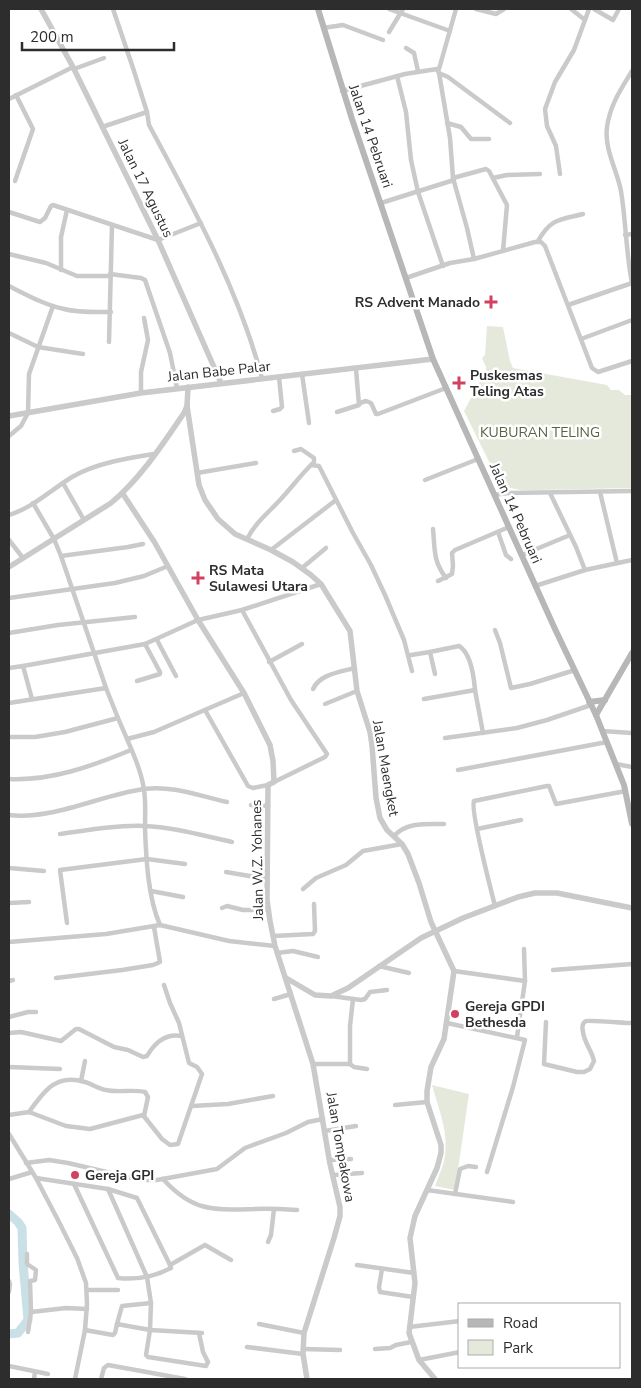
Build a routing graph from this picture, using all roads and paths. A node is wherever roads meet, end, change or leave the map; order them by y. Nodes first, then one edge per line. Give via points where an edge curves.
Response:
1 (41, 9) edge
2 (113, 9) edge
3 (318, 9) edge
4 (389, 9) edge
5 (456, 9) edge
6 (476, 9) edge
7 (504, 9) edge
8 (571, 9) edge
9 (589, 9) edge
10 (594, 9) edge
11 (619, 9) edge
12 (402, 11) edge
13 (585, 20) junction
14 (323, 28) junction
15 (450, 31) junction
16 (388, 32) dead end
17 (382, 40) dead end
18 (406, 48) dead end
19 (104, 58) dead end
20 (73, 68) junction
21 (418, 71) junction
22 (439, 71) junction
23 (632, 71) edge
24 (397, 76) junction
25 (342, 91) junction
26 (16, 95) junction
27 (9, 99) edge
28 (146, 112) junction
29 (447, 123) junction
30 (510, 123) dead end
31 (102, 126) junction
32 (489, 139) dead end
33 (540, 174) dead end
34 (560, 174) dead end
35 (493, 178) junction
36 (454, 179) junction
37 (15, 181) dead end
38 (418, 192) junction
39 (381, 203) junction
40 (67, 210) junction
41 (9, 212) edge
42 (583, 214) dead end
43 (201, 223) junction
44 (112, 225) junction
45 (632, 234) edge
46 (625, 235) junction
47 (158, 240) junction
48 (538, 241) junction
49 (503, 251) junction
50 (9, 254) edge
51 (474, 259) junction
52 (443, 266) junction
53 (61, 270) junction
54 (110, 275) junction
55 (406, 278) junction
56 (632, 283) edge
57 (9, 286) edge
58 (568, 305) junction
59 (53, 306) junction
60 (111, 312) junction
61 (144, 318) dead end
62 (632, 320) edge
63 (9, 333) edge
64 (581, 339) junction
65 (109, 342) dead end
66 (38, 347) junction
67 (83, 354) dead end
68 (433, 360) junction
69 (632, 361) edge
70 (356, 369) junction
71 (302, 374) junction
72 (279, 377) junction
73 (262, 378) junction
74 (221, 383) junction
75 (188, 387) junction
76 (177, 388) junction
77 (446, 388) junction
78 (141, 393) junction
79 (360, 403) junction
80 (187, 406) junction
81 (273, 410) dead end
82 (28, 412) junction
83 (337, 412) dead end
84 (9, 416) edge
85 (309, 423) dead end
86 (9, 436) edge
87 (294, 451) dead end
88 (154, 454) junction
89 (478, 459) junction
90 (256, 463) dead end
91 (311, 465) junction
92 (196, 473) junction
93 (425, 480) dead end
94 (63, 483) junction
95 (632, 491) edge
96 (600, 492) junction
97 (550, 493) junction
98 (123, 494) junction
99 (494, 495) junction
100 (336, 500) junction
101 (33, 503) junction
102 (9, 516) edge
103 (84, 520) junction
104 (509, 527) junction
105 (433, 529) dead end
106 (498, 532) junction
107 (570, 535) junction
108 (54, 539) junction
109 (247, 539) junction
110 (9, 540) edge
111 (143, 544) dead end
112 (326, 548) dead end
113 (271, 550) junction
114 (522, 555) junction
115 (61, 556) junction
116 (23, 558) junction
117 (511, 559) dead end
118 (632, 560) edge
119 (617, 563) junction
120 (168, 566) junction
121 (9, 567) edge
122 (302, 568) junction
123 (585, 570) junction
124 (446, 578) junction
125 (438, 582) dead end
126 (320, 584) junction
127 (535, 586) junction
128 (72, 590) junction
129 (9, 598) edge
130 (242, 610) junction
131 (135, 617) dead end
132 (198, 620) junction
133 (84, 622) junction
134 (495, 630) dead end
135 (9, 633) edge
136 (157, 640) junction
137 (145, 644) junction
138 (302, 644) dead end
139 (430, 652) junction
140 (632, 653) edge
141 (95, 654) junction
142 (411, 655) dead end
143 (269, 662) junction
144 (23, 666) junction
145 (9, 668) edge
146 (354, 668) junction
147 (575, 670) junction
148 (412, 671) dead end
149 (435, 674) dead end
150 (176, 676) dead end
151 (137, 681) dead end
152 (106, 688) junction
153 (313, 689) dead end
154 (475, 690) junction
155 (357, 691) junction
156 (244, 693) junction
157 (32, 699) junction
158 (424, 699) dead end
159 (605, 700) junction
160 (9, 703) edge
161 (590, 703) junction
162 (325, 704) dead end
163 (205, 710) junction
164 (596, 715) junction
165 (118, 718) junction
166 (602, 732) junction
167 (482, 733) junction
168 (632, 733) edge
169 (9, 737) edge
170 (445, 738) dead end
171 (127, 739) junction
172 (607, 742) junction
173 (131, 750) junction
174 (616, 764) junction
175 (632, 767) edge
176 (458, 770) dead end
177 (9, 779) edge
178 (271, 783) junction
179 (144, 789) junction
180 (626, 790) junction
181 (227, 802) dead end
182 (630, 802) edge
183 (252, 805) dead end
184 (268, 806) junction
185 (9, 815) edge
186 (520, 820) dead end
187 (444, 824) dead end
188 (632, 824) edge
189 (145, 826) junction
190 (477, 829) junction
191 (60, 834) dead end
192 (394, 836) junction
193 (232, 842) dead end
194 (402, 844) junction
195 (147, 859) junction
196 (185, 864) dead end
197 (9, 868) edge
198 (44, 871) dead end
199 (226, 872) dead end
200 (267, 879) junction
201 (303, 889) dead end
202 (151, 891) junction
203 (183, 897) dead end
204 (29, 902) dead end
205 (9, 903) edge
206 (314, 904) dead end
207 (495, 906) junction
208 (222, 908) dead end
209 (632, 908) edge
210 (268, 910) junction
211 (67, 923) dead end
212 (160, 926) junction
213 (154, 927) junction
214 (434, 931) junction
215 (272, 936) junction
216 (9, 942) edge
217 (275, 946) junction
218 (524, 949) dead end
219 (277, 953) junction
220 (318, 957) dead end
221 (632, 964) edge
222 (379, 966) junction
223 (553, 970) dead end
224 (454, 971) junction
225 (409, 973) dead end
226 (56, 978) dead end
227 (286, 978) junction
228 (525, 981) junction
229 (164, 985) dead end
230 (386, 990) dead end
231 (291, 994) junction
232 (332, 996) junction
233 (274, 999) dead end
234 (353, 999) junction
235 (36, 1012) dead end
236 (9, 1017) edge
237 (546, 1022) dead end
238 (447, 1023) junction
239 (632, 1023) edge
240 (9, 1033) edge
241 (182, 1036) junction
242 (517, 1037) junction
243 (85, 1061) dead end
244 (313, 1064) junction
245 (350, 1064) junction
246 (9, 1067) edge
247 (368, 1069) dead end
248 (60, 1070) dead end
249 (81, 1081) junction
250 (273, 1096) dead end
251 (427, 1102) junction
252 (394, 1105) dead end
253 (192, 1106) junction
254 (29, 1112) junction
255 (9, 1115) edge
256 (144, 1116) junction
257 (323, 1118) junction
258 (356, 1126) dead end
259 (325, 1131) junction
260 (9, 1134) edge
261 (351, 1159) dead end
262 (330, 1160) junction
263 (26, 1163) junction
264 (476, 1167) dead end
265 (32, 1172) junction
266 (487, 1172) dead end
267 (362, 1173) dead end
268 (333, 1175) junction
269 (36, 1178) junction
270 (9, 1179) edge
271 (163, 1179) junction
272 (74, 1184) junction
273 (108, 1189) junction
274 (427, 1190) junction
275 (456, 1194) junction
276 (513, 1202) dead end
277 (274, 1209) junction
278 (297, 1210) dead end
279 (268, 1242) dead end
280 (27, 1254) dead end
281 (231, 1260) dead end
282 (170, 1265) junction
283 (358, 1265) dead end
284 (382, 1269) junction
285 (414, 1273) junction
286 (146, 1278) junction
287 (9, 1281) edge
288 (87, 1290) junction
289 (118, 1290) dead end
290 (9, 1292) edge
291 (413, 1296) junction
292 (151, 1303) junction
293 (87, 1309) junction
294 (31, 1312) junction
295 (458, 1321) edge
296 (117, 1324) junction
297 (259, 1324) dead end
298 (409, 1327) junction
299 (85, 1330) junction
300 (150, 1330) junction
301 (28, 1332) dead end
302 (304, 1332) junction
303 (411, 1342) junction
304 (247, 1347) dead end
305 (375, 1349) dead end
306 (340, 1350) dead end
307 (303, 1352) junction
308 (458, 1352) edge
309 (418, 1360) junction
310 (9, 1366) edge
311 (35, 1372) junction
312 (48, 1374) dead end
313 (34, 1379) edge
314 (75, 1379) edge
315 (100, 1379) edge
316 (185, 1379) edge
317 (307, 1379) edge
318 (435, 1379) edge

1 - 20 street, Jalan 17 Agustus
2 - 28 street
3 - 14 main road, Jalan 14 Pebruari
4 - 12 street
5 - 15 street
6 - 7 street via 496,14
8 - 13 street
9 - 13 street
10 - 11 street via 612,20
12 - 15 street
12 - 16 street
13 - 34 street via 574,50 555,82 546,109 547,126 556,146
14 - 17 street via 343,25
14 - 25 main road, Jalan 14 Pebruari
15 - 22 street
18 - 21 street via 414,53
19 - 20 street
20 - 26 street
20 - 31 street, Jalan 17 Agustus
21 - 22 street
21 - 24 street
22 - 29 street
22 - 30 street
23 - 46 street via 611,108 607,129 610,155 621,192
24 - 25 street
24 - 38 street
25 - 39 main road, Jalan 14 Pebruari
26 - 27 street
26 - 37 street via 34,129
28 - 31 street
28 - 43 street via 149,125
29 - 32 street via 461,127 471,138
29 - 36 street
31 - 47 street, Jalan 17 Agustus
33 - 35 street via 508,174
35 - 36 street via 486,169
35 - 49 street via 507,205
36 - 38 street
36 - 51 street
38 - 39 street
38 - 52 street
39 - 55 main road, Jalan 14 Pebruari
40 - 41 street via 51,206 40,222
40 - 44 street
40 - 53 street via 61,237
42 - 48 street via 560,219 545,229
43 - 47 street
43 - 73 street via 243,318
44 - 47 street
44 - 54 street
45 - 46 street
46 - 56 street
47 - 74 street, Jalan 17 Agustus
48 - 49 street
48 - 58 street via 545,246
49 - 51 street
50 - 53 street
51 - 52 street
52 - 55 street
53 - 54 street via 81,277
54 - 60 street
54 - 76 street via 145,280 170,353
55 - 68 main road, Jalan 14 Pebruari
56 - 58 street
57 - 59 street
58 - 64 street
59 - 60 street via 80,312
59 - 66 street
60 - 65 street
61 - 78 street via 148,340 141,372
62 - 64 street
63 - 66 street
64 - 69 street via 596,372
66 - 67 street
66 - 82 street via 29,374
68 - 70 street, Jalan Babe Palar
68 - 77 main road, Jalan 14 Pebruari
70 - 71 street, Jalan Babe Palar
70 - 79 street
71 - 72 street, Jalan Babe Palar
71 - 85 street
72 - 73 street, Jalan Babe Palar
72 - 81 street via 282,406
73 - 74 street, Jalan Babe Palar
74 - 75 street, Jalan Babe Palar
75 - 76 street, Jalan Babe Palar
75 - 80 street, Jalan Maengket
76 - 78 street, Jalan Babe Palar
77 - 79 street via 378,414 371,403
77 - 89 main road, Jalan 14 Pebruari
78 - 82 street, Jalan Babe Palar
79 - 83 street
80 - 88 street
80 - 92 street, Jalan Maengket
82 - 84 street, Jalan Babe Palar
82 - 86 street via 21,426
87 - 91 street via 301,449 306,452 314,459
88 - 94 street via 91,468
88 - 98 street
89 - 93 street
89 - 99 main road, Jalan 14 Pebruari
90 - 92 street
91 - 100 street via 320,467
91 - 109 street via 256,524
92 - 109 street, Jalan Maengket via 205,500 218,519
94 - 101 street
94 - 103 street
95 - 96 street
96 - 97 street
96 - 119 street
97 - 99 street
97 - 107 street
98 - 103 street
98 - 120 street, Jalan W.Z. Yohanes
99 - 104 main road, Jalan 14 Pebruari
100 - 113 street
100 - 148 street via 385,595 404,640
101 - 102 street
101 - 108 street
103 - 108 street
104 - 106 street
104 - 114 main road, Jalan 14 Pebruari
105 - 124 street via 434,556
106 - 117 street via 506,555
106 - 124 street via 454,551 452,572
107 - 114 street
107 - 123 street
108 - 115 street
108 - 116 street
109 - 113 street, Jalan Maengket
110 - 116 street
111 - 115 street
112 - 122 street
113 - 122 street, Jalan Maengket
114 - 127 main road, Jalan 14 Pebruari
115 - 128 street
116 - 121 street
118 - 119 street
119 - 123 street
120 - 128 street via 124,581
120 - 132 street, Jalan W.Z. Yohanes
122 - 126 street, Jalan Maengket
123 - 127 street
124 - 125 street
126 - 130 street
126 - 146 street, Jalan Maengket via 350,631
127 - 147 main road, Jalan 14 Pebruari
128 - 129 street
128 - 133 street
130 - 132 street
130 - 143 street
131 - 133 street
132 - 136 street
132 - 156 street, Jalan W.Z. Yohanes
133 - 135 street
133 - 141 street
134 - 147 street via 511,688
136 - 137 street
136 - 150 street
137 - 141 street
137 - 151 street via 160,674
138 - 143 street
139 - 142 street
139 - 149 street
139 - 154 street via 459,646 463,649
140 - 159 main road
141 - 144 street
141 - 152 street
143 - 178 street via 327,754
144 - 145 street
144 - 157 street
146 - 153 street via 330,674 316,683
146 - 155 street, Jalan Maengket
147 - 161 main road, Jalan 14 Pebruari
152 - 157 street
152 - 165 street
154 - 158 street
154 - 167 street
155 - 162 street
155 - 192 street, Jalan Maengket via 370,732 378,812 382,823
156 - 163 street
156 - 178 street, Jalan W.Z. Yohanes via 270,745 273,761
157 - 160 street
159 - 161 main road
159 - 164 main road
161 - 164 main road, Jalan 14 Pebruari
161 - 167 street via 548,720
163 - 171 street via 154,732
163 - 178 street via 248,786 253,788
164 - 166 main road, Jalan 14 Pebruari
165 - 169 street via 58,734
165 - 171 street
166 - 168 street
166 - 172 main road, Jalan 14 Pebruari
167 - 170 street
171 - 173 street
172 - 174 main road, Jalan 14 Pebruari
172 - 176 street
173 - 177 street via 59,775
173 - 179 street
174 - 175 street
174 - 180 main road, Jalan 14 Pebruari
178 - 184 street, Jalan W.Z. Yohanes
179 - 181 street via 176,789
179 - 185 street via 64,809
179 - 189 street
180 - 182 main road, Jalan 14 Pebruari
180 - 190 street via 556,804 548,786 479,799 472,804
182 - 188 main road, Jalan 14 Pebruari
183 - 184 street
184 - 200 street, Jalan W.Z. Yohanes
186 - 190 street
187 - 192 street via 409,826
189 - 191 street
189 - 193 street
189 - 195 street
190 - 207 street
192 - 194 street, Jalan Maengket
194 - 201 street via 363,851 346,865 316,878
194 - 214 street, Jalan Maengket via 415,870
195 - 196 street
195 - 202 street
195 - 211 street via 60,870
197 - 198 street
199 - 200 street
200 - 210 street, Jalan W.Z. Yohanes
202 - 203 street
202 - 212 street
204 - 205 street
206 - 215 street via 313,934
207 - 209 street via 526,894 542,892
207 - 214 street
208 - 210 street
210 - 215 street, Jalan W.Z. Yohanes
212 - 213 street
212 - 217 street via 229,941
213 - 216 street
213 - 226 street via 160,962
214 - 222 street
214 - 224 street, Jalan Maengket
215 - 217 street, Jalan W.Z. Yohanes
217 - 219 street, Jalan W.Z. Yohanes
218 - 228 street
219 - 220 street via 293,951
219 - 227 street, Jalan W.Z. Yohanes
221 - 223 street
222 - 225 street
222 - 232 street
224 - 228 street
224 - 238 street
227 - 231 street, Jalan Tompakowa
227 - 232 street via 315,995
228 - 242 street
229 - 241 street
230 - 234 street via 370,992 363,999
231 - 233 street
231 - 244 street, Jalan Tompakowa
232 - 234 street
234 - 245 street
235 - 236 street
237 - 239 street via 544,1064 581,1072 594,1064 582,1030 586,1020
238 - 242 street
238 - 251 street via 430,1072
240 - 241 street via 27,1033 61,1041 79,1028 110,1046 143,1057 163,1038
241 - 253 street via 189,1063 202,1074
242 - 266 street via 525,1041
243 - 249 street
244 - 245 street
244 - 257 street, Jalan Tompakowa
245 - 247 street
246 - 248 street
249 - 254 street via 68,1079 55,1083 41,1094
249 - 256 street via 110,1091 145,1092 148,1097
250 - 253 street
251 - 252 street
251 - 274 street via 441,1148 437,1168
253 - 256 street via 180,1141 174,1145 162,1139
254 - 255 street
254 - 256 street via 77,1129
257 - 259 street, Jalan Tompakowa
257 - 271 street via 245,1148 217,1169
258 - 259 street
259 - 262 street, Jalan Tompakowa
260 - 263 street
261 - 262 street
262 - 268 street, Jalan Tompakowa
263 - 265 street
263 - 271 street via 49,1160 141,1180
264 - 275 street via 460,1169
265 - 269 street
265 - 270 street
267 - 268 street
268 - 302 street, Jalan Tompakowa via 340,1216
269 - 272 street
269 - 288 street via 77,1258
271 - 277 street via 182,1197 203,1208
272 - 273 street
272 - 286 street via 117,1277
273 - 282 street via 138,1199
273 - 286 street
274 - 275 street
274 - 285 street via 412,1228
275 - 276 street
277 - 278 street
277 - 279 street
280 - 294 street via 27,1264 36,1270 35,1280 30,1282
281 - 282 street via 205,1245
282 - 286 street via 171,1268
283 - 284 street
284 - 285 street
284 - 291 street via 380,1292
285 - 291 street
286 - 292 street
287 - 290 street
288 - 289 street
288 - 293 street
291 - 298 street
292 - 296 street via 122,1306
292 - 300 street
293 - 294 street
293 - 299 street
294 - 301 street
295 - 298 street
296 - 299 street via 113,1335
296 - 300 street
297 - 302 street
298 - 303 street
299 - 314 street
300 - 300 street via 201,1333 203,1352 208,1362 206,1366 148,1357
302 - 307 street, Jalan Tompakowa
303 - 305 street
303 - 309 street
304 - 307 street
306 - 307 street
307 - 317 street, Jalan Tompakowa
308 - 309 street
309 - 318 street
310 - 311 street
311 - 312 street
311 - 313 street
315 - 316 street via 108,1365

